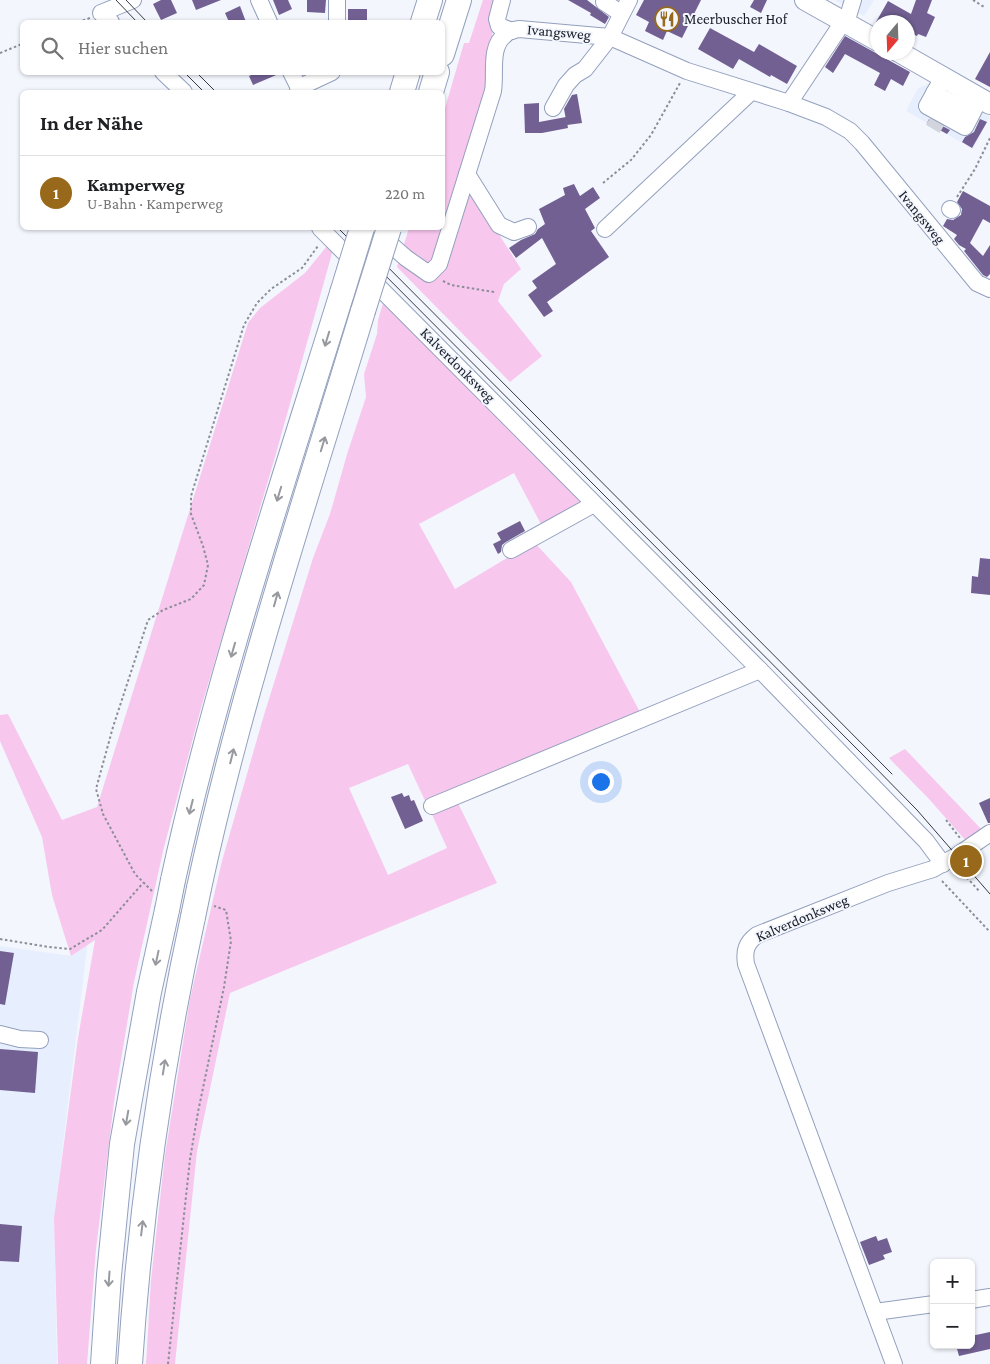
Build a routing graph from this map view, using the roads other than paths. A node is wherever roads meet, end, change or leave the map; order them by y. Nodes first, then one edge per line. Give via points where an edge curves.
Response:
1 (133, 0) edge
2 (259, 0) edge
3 (336, 0) edge
4 (430, 0) edge
5 (459, 0) edge
6 (502, 0) edge
7 (629, 0) edge
8 (804, 0) edge
9 (853, 0) edge
10 (106, 18) edge
11 (268, 20) edge
12 (337, 20) edge
13 (424, 20) edge
14 (845, 22) junction
15 (512, 31) junction
16 (870, 36) edge
17 (610, 37) junction
18 (445, 44) edge
19 (905, 60) edge
20 (167, 75) edge
21 (293, 75) edge
22 (327, 75) edge
23 (407, 75) edge
24 (436, 75) edge
25 (182, 90) edge
26 (300, 90) edge
27 (403, 90) edge
28 (432, 90) edge
29 (751, 92) junction
30 (934, 99) junction
31 (789, 103) junction
32 (553, 108) dead end
33 (971, 114) edge
34 (467, 174) junction
35 (528, 227) dead end
36 (606, 229) dead end
37 (323, 230) edge
38 (361, 230) edge
39 (374, 230) edge
40 (388, 230) edge
41 (990, 289) edge
42 (594, 504) junction
43 (511, 550) dead end
44 (760, 670) junction
45 (432, 806) dead end
46 (990, 833) edge
47 (942, 864) junction
48 (0, 1034) edge
49 (40, 1040) dead end
50 (990, 1297) edge
51 (975, 1299) edge
52 (930, 1305) edge
53 (875, 1312) junction
54 (104, 1364) edge
55 (130, 1364) edge
56 (894, 1364) edge

1 - 10 street
2 - 11 street
3 - 12 street
4 - 13 highway
5 - 18 highway
6 - 15 street via 497,19 499,26
7 - 17 street
8 - 14 main road
9 - 14 street
14 - 16 main road
14 - 31 street
15 - 17 street, Ivangsweg
15 - 34 street, Ivangsweg via 498,42 493,91
17 - 29 street, Ivangsweg via 687,71
17 - 32 street via 585,69 575,74 566,85
19 - 30 main road
20 - 25 street
21 - 26 street
22 - 26 street
23 - 27 highway
24 - 28 highway
29 - 31 street, Ivangsweg
29 - 36 street
30 - 33 main road
30 - 33 street
31 - 41 street, Ivangsweg via 826,116 850,130 978,283
34 - 35 street via 499,224 514,232
34 - 39 street, Ivangsweg via 439,264 429,274
37 - 42 street, Kalverdonksweg
38 -> 54 highway, bridge via 248,597 173,880 122,1144
55 -> 40 highway, bridge via 136,1278 152,1144 176,996 199,888 242,714
42 - 43 street
42 - 44 street, Kalverdonksweg
44 - 45 street
44 - 47 street, Kalverdonksweg via 926,841
46 - 47 street
47 - 53 street, Kalverdonksweg via 757,935 750,940 745,954
48 - 49 street
50 - 51 street
52 - 53 street
53 - 56 street, Kalverdonksweg

